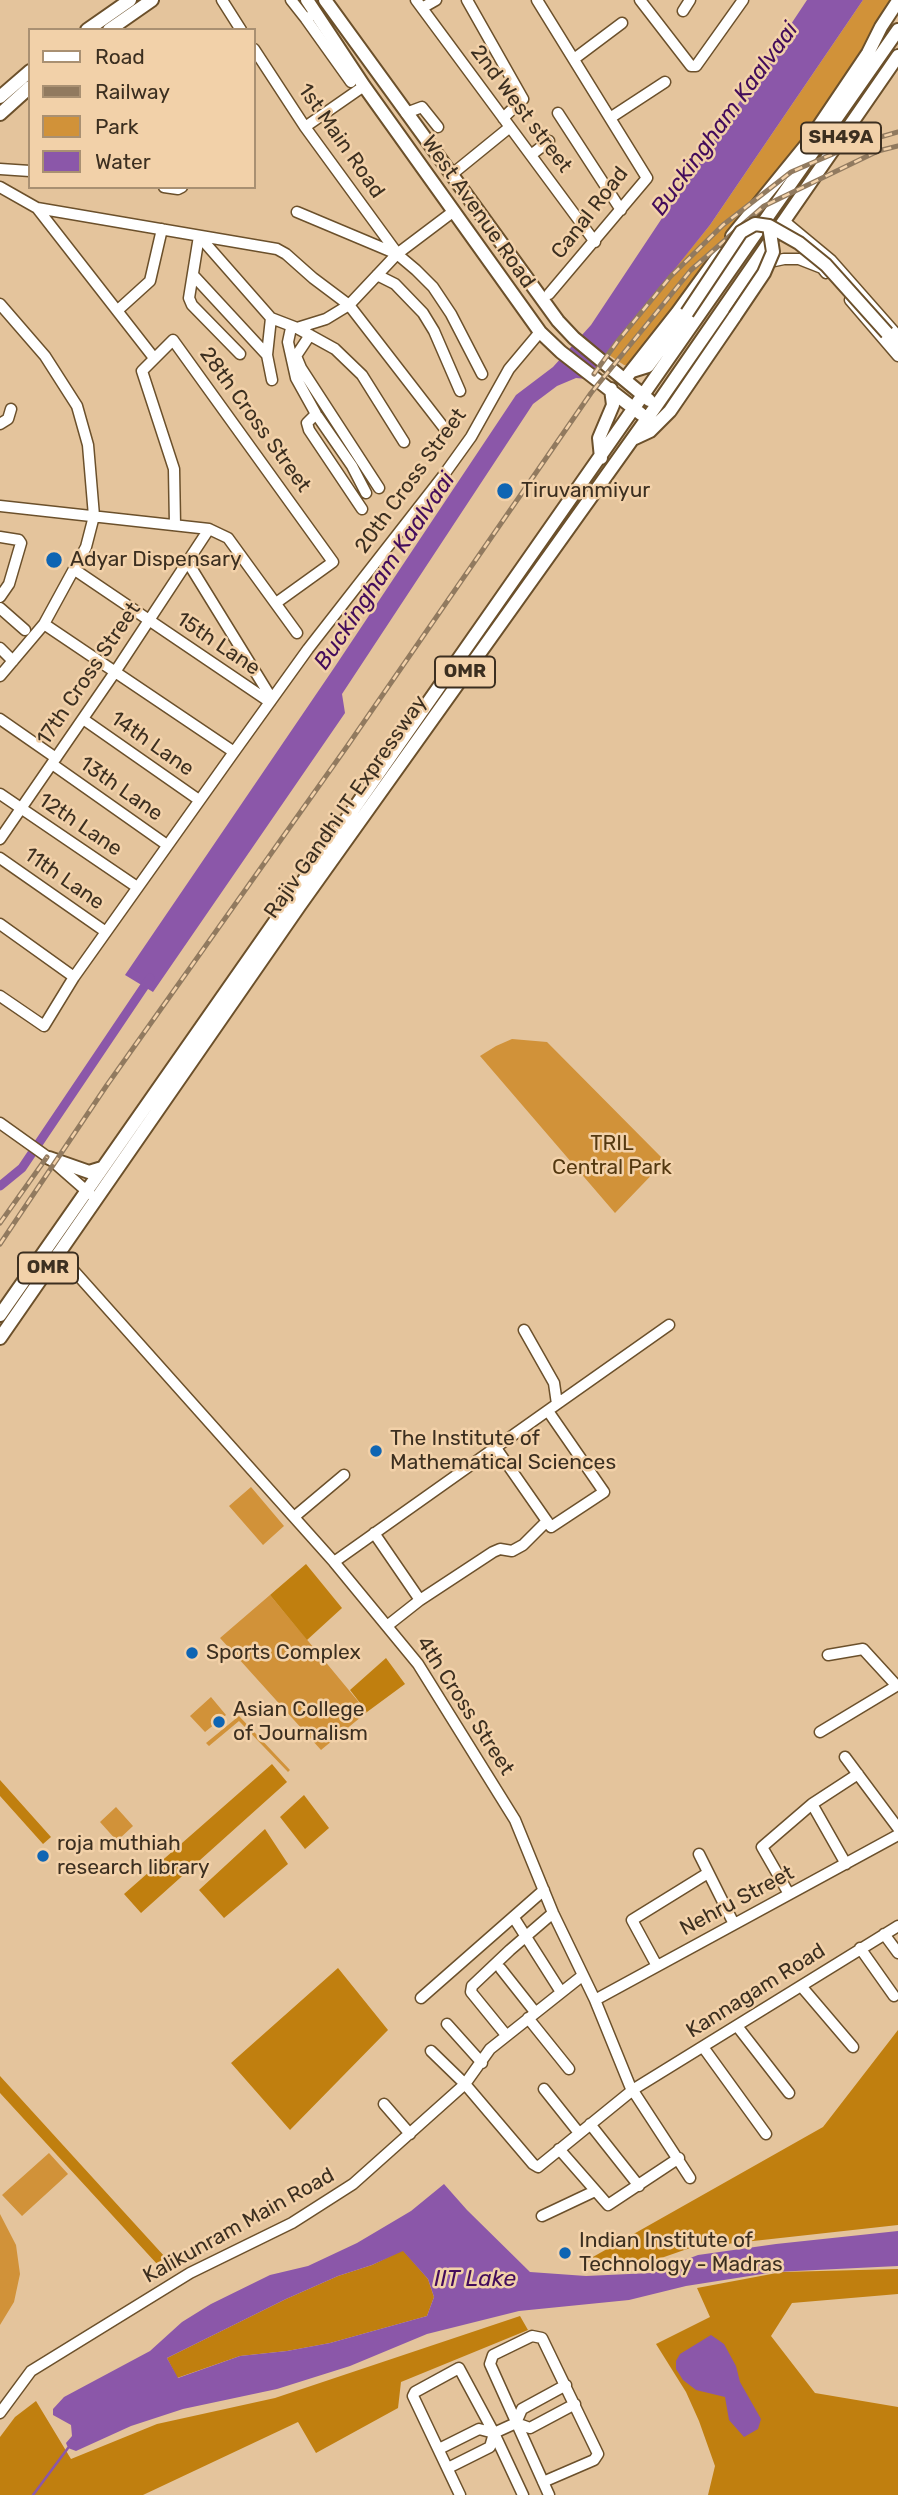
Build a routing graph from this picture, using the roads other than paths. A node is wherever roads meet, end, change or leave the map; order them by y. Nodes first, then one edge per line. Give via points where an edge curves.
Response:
1 (131, 0) edge
2 (152, 0) edge
3 (222, 0) edge
4 (291, 0) edge
5 (307, 0) edge
6 (326, 0) edge
7 (436, 0) edge
8 (467, 0) edge
9 (537, 0) edge
10 (640, 0) edge
11 (690, 0) edge
12 (743, 0) edge
13 (898, 1) edge
14 (419, 4) edge
15 (683, 10) dead end
16 (310, 16) junction
17 (622, 23) dead end
18 (90, 28) edge
19 (111, 28) edge
20 (240, 28) edge
21 (898, 30) edge
22 (256, 52) edge
23 (894, 52) edge
24 (867, 53) junction
25 (574, 59) junction
26 (874, 66) junction
27 (28, 73) edge
28 (351, 82) dead end
29 (665, 82) dead end
30 (365, 86) junction
31 (28, 89) edge
32 (0, 97) edge
33 (406, 113) junction
34 (558, 113) dead end
35 (0, 114) edge
36 (503, 118) junction
37 (610, 118) junction
38 (305, 127) junction
39 (438, 127) dead end
40 (510, 127) junction
41 (549, 141) dead end
42 (531, 155) junction
43 (0, 169) edge
44 (28, 172) edge
45 (451, 175) junction
46 (0, 187) edge
47 (37, 208) junction
48 (621, 210) junction
49 (454, 211) junction
50 (297, 212) dead end
51 (784, 221) junction
52 (769, 226) junction
53 (162, 229) junction
54 (803, 234) junction
55 (199, 236) junction
56 (595, 242) junction
57 (397, 254) junction
58 (784, 259) junction
59 (751, 267) junction
60 (193, 275) junction
61 (377, 275) junction
62 (549, 294) dead end
63 (0, 304) edge
64 (349, 305) junction
65 (118, 310) junction
66 (271, 318) junction
67 (294, 328) junction
68 (540, 332) junction
69 (892, 334) edge
70 (310, 335) junction
71 (898, 346) edge
72 (240, 354) dead end
73 (267, 355) junction
74 (898, 356) edge
75 (154, 358) junction
76 (649, 366) junction
77 (482, 374) dead end
78 (628, 375) junction
79 (272, 380) dead end
80 (611, 389) junction
81 (460, 391) dead end
82 (648, 391) junction
83 (656, 406) junction
84 (12, 409) dead end
85 (635, 409) junction
86 (316, 414) junction
87 (647, 419) junction
88 (0, 424) edge
89 (448, 433) dead end
90 (632, 440) junction
91 (404, 442) dead end
92 (601, 458) junction
93 (379, 488) dead end
94 (366, 493) dead end
95 (0, 506) edge
96 (362, 509) dead end
97 (94, 516) junction
98 (175, 525) junction
99 (209, 529) junction
100 (0, 537) edge
101 (187, 561) junction
102 (75, 570) junction
103 (0, 597) edge
104 (276, 603) junction
105 (0, 608) edge
106 (149, 620) junction
107 (44, 624) junction
108 (25, 630) dead end
109 (297, 633) dead end
110 (0, 648) edge
111 (13, 661) junction
112 (115, 672) junction
113 (0, 676) edge
114 (272, 700) junction
115 (0, 719) edge
116 (83, 719) junction
117 (234, 752) junction
118 (54, 761) junction
119 (0, 794) edge
120 (199, 800) junction
121 (22, 808) junction
122 (0, 839) edge
123 (167, 845) junction
124 (0, 858) edge
125 (137, 887) junction
126 (0, 924) edge
127 (106, 932) junction
128 (74, 977) junction
129 (0, 996) edge
130 (0, 1123) edge
131 (49, 1158) junction
132 (102, 1168) junction
133 (91, 1194) junction
134 (58, 1253) junction
135 (0, 1315) edge
136 (669, 1325) dead end
137 (524, 1330) dead end
138 (0, 1338) edge
139 (557, 1404) junction
140 (548, 1411) junction
141 (496, 1448) junction
142 (344, 1475) dead end
143 (294, 1517) junction
144 (547, 1521) junction
145 (374, 1533) junction
146 (334, 1562) junction
147 (420, 1600) junction
148 (387, 1626) junction
149 (828, 1655) dead end
150 (897, 1686) edge
151 (820, 1732) dead end
152 (845, 1756) dead end
153 (858, 1774) junction
154 (812, 1804) junction
155 (898, 1828) edge
156 (898, 1835) edge
157 (699, 1854) dead end
158 (846, 1864) junction
159 (708, 1873) junction
160 (544, 1890) junction
161 (789, 1894) junction
162 (553, 1913) junction
163 (514, 1918) junction
164 (734, 1924) junction
165 (898, 1926) edge
166 (884, 1934) junction
167 (526, 1936) junction
168 (860, 1948) junction
169 (898, 1953) edge
170 (657, 1966) junction
171 (501, 1969) dead end
172 (582, 1976) junction
173 (801, 1986) junction
174 (561, 1993) junction
175 (894, 1996) dead end
176 (421, 1998) dead end
177 (595, 2000) junction
178 (531, 2015) junction
179 (447, 2024) dead end
180 (737, 2026) junction
181 (506, 2035) junction
182 (703, 2047) junction
183 (853, 2047) dead end
184 (431, 2051) dead end
185 (482, 2063) junction
186 (569, 2069) dead end
187 (465, 2084) junction
188 (544, 2089) dead end
189 (634, 2089) junction
190 (789, 2094) dead end
191 (384, 2105) dead end
192 (590, 2124) junction
193 (579, 2133) junction
194 (411, 2134) junction
195 (766, 2134) dead end
196 (559, 2149) junction
197 (679, 2158) junction
198 (690, 2178) dead end
199 (639, 2186) junction
200 (595, 2191) junction
201 (542, 2216) dead end
202 (566, 2385) junction
203 (575, 2404) junction
204 (0, 2413) edge
205 (516, 2423) junction
206 (494, 2433) junction
207 (439, 2449) junction
208 (448, 2468) junction
209 (543, 2482) junction
210 (460, 2495) edge
211 (522, 2495) edge
212 (549, 2495) edge

1 - 18 main road
2 - 19 main road
3 - 20 street
4 - 16 street
5 - 16 main road, West Avenue Road
6 - 33 main road, West Avenue Road
7 - 14 street
8 - 36 street via 523,99
9 - 25 street, Canal Road
10 - 12 street via 691,66 696,66
11 - 15 street
13 - 24 main road
14 - 36 street, 2nd West street
16 - 28 street
16 - 30 main road, West Avenue Road
17 - 25 street
21 - 23 main road, SH49A
22 - 38 street, 1st Main Road
23 - 26 main road, SH49A
23 - 51 main road, SH49A
24 - 26 main road
24 - 78 main road via 806,145
25 - 37 street, Canal Road
26 - 82 main road, Rajiv Gandhi IT Expressway
27 - 32 main road
29 - 37 street
30 - 38 street
30 - 49 main road, West Avenue Road
31 - 35 main road
33 - 39 street via 422,107
33 - 45 main road, West Avenue Road
34 - 48 street
36 - 40 street, 2nd West street
37 - 48 street, Canal Road via 647,177
38 - 57 street, 1st Main Road
40 - 42 street, 2nd West street
40 - 45 street
41 - 42 street
42 - 56 street, 2nd West street
43 - 44 street
45 - 78 main road, West Avenue Road via 541,301 574,338
46 - 47 street
47 - 53 street
47 - 65 street
48 - 56 street, Canal Road
49 - 57 street
49 - 68 main road, West Avenue Road
50 - 57 street
51 - 54 street
51 - 59 main road, Rajiv Gandhi IT Expressway
52 - 69 main road, bridge via 826,265
52 - 76 main road, bridge via 755,224 741,232
52 - 90 main road, bridge via 773,251 764,273 670,411 647,433
53 - 55 street
53 - 65 street via 150,281
54 - 58 street
54 - 69 street via 831,260
55 - 60 street
55 - 64 street via 286,254
55 - 66 street
56 - 62 street, Canal Road
57 - 61 street
57 - 77 street via 439,296
58 - 59 street
58 - 74 street via 822,268
59 - 83 main road, Rajiv Gandhi IT Expressway
60 - 72 street via 192,305
60 - 73 street
61 - 64 street
61 - 81 street via 395,284 423,313
63 - 97 street via 46,356 77,406 88,445
64 - 67 street via 326,319
64 - 89 street
65 - 75 street
66 - 67 street
66 - 73 street
67 - 70 street
67 - 86 street via 288,342 291,362
68 - 80 main road, West Avenue Road
68 - 114 street, 20th Cross Street via 509,369 443,476
69 - 71 main road
70 - 91 street via 335,349 362,375
70 - 93 street via 296,356 301,368
73 - 79 street
75 - 98 street via 142,371 174,468
75 - 104 street, 28th Cross Street via 173,340 333,562
76 - 78 main road
76 - 82 main road
78 - 82 main road, West Avenue Road
80 - 85 main road, West Avenue Road
80 - 92 main road via 613,405 600,438
82 - 83 main road, West Avenue Road
82 - 85 main road, Rajiv Gandhi IT Expressway
83 - 87 main road, Rajiv Gandhi IT Expressway / OMR
84 - 88 street
85 - 87 main road, West Avenue Road
85 - 92 main road, Rajiv Gandhi IT Expressway / OMR
86 - 94 street
86 - 96 street via 307,423 309,430
87 - 90 main road, Rajiv Gandhi IT Expressway / OMR
90 - 133 main road, Rajiv Gandhi IT Expressway / OMR
92 - 132 main road, Rajiv Gandhi IT Expressway / OMR
95 - 97 street
97 - 98 street
97 - 102 street
98 - 99 street
99 - 101 street, 17th Cross Street
99 - 104 street via 228,538
100 - 103 street via 21,543 9,584
101 - 106 street, 17th Cross Street
101 - 114 street
102 - 106 street, 15th Lane
102 - 107 street
104 - 109 street
105 - 108 street
106 - 112 street, 17th Cross Street
106 - 114 street, 15th Lane
107 - 111 street
107 - 112 street
110 - 111 street
111 - 113 street
112 - 116 street, 17th Cross Street
112 - 117 street
114 - 117 street, 20th Cross Street
115 - 118 street, 13th Lane
116 - 118 street, 17th Cross Street
116 - 120 street, 14th Lane
117 - 120 street, 20th Cross Street
118 - 121 street, 17th Cross Street
118 - 123 street, 13th Lane
119 - 121 street, 12th Lane
120 - 123 street, 20th Cross Street
121 - 122 street, 17th Cross Street
121 - 125 street, 12th Lane
123 - 125 street, 20th Cross Street
124 - 127 street, 11th Lane
125 - 127 street, 20th Cross Street
126 - 128 street
127 - 128 street, 20th Cross Street
128 - 129 street, 20th Cross Street via 44,1026
130 - 131 street
131 - 132 main road via 89,1172
131 - 133 street
132 - 133 main road, Rajiv Gandhi IT Expressway / OMR
133 - 134 main road, Rajiv Gandhi IT Expressway / OMR
133 - 135 main road, Rajiv Gandhi IT Expressway / OMR
134 - 138 main road, Rajiv Gandhi IT Expressway / OMR
134 - 143 street, 4th Cross Street
136 - 139 street
137 - 139 street via 554,1384
139 - 140 street
140 - 141 street
140 - 144 street via 604,1492 551,1527
141 - 144 street
141 - 145 street
142 - 143 street
143 - 146 street, 4th Cross Street
144 - 147 street via 523,1545 493,1552
145 - 146 street
145 - 147 street
146 - 148 street, 4th Cross Street
147 - 148 street
148 - 160 street, 4th Cross Street via 426,1676 514,1820
149 - 150 street via 863,1648
150 - 151 street
152 - 153 street
153 - 154 street
153 - 155 street
154 - 158 street
154 - 161 street via 762,1847
156 - 158 street, Nehru Street
157 - 159 street
158 - 161 street, Nehru Street
159 - 164 street
159 - 170 street via 632,1920
160 - 162 street, 4th Cross Street
160 - 163 street
161 - 164 street, Nehru Street
162 - 167 street
162 - 172 street, 4th Cross Street
163 - 167 street
163 - 176 street
164 - 170 street, Nehru Street
165 - 166 street, Kannagam Road
166 - 168 street, Kannagam Road
166 - 169 street
167 - 174 street
167 - 181 street via 476,1980 471,1992
168 - 173 street, Kannagam Road
168 - 175 street
170 - 177 street, Nehru Street
171 - 178 street
172 - 174 street, Kalikunram Main Road
172 - 177 street, 4th Cross Street
173 - 180 street, Kannagam Road
173 - 183 street
174 - 178 street, Kalikunram Main Road
177 - 189 street, 4th Cross Street
178 - 181 street, Kalikunram Main Road
178 - 186 street
179 - 185 street
180 - 182 street, Kannagam Road
180 - 190 street
181 - 185 street, Kalikunram Main Road
182 - 189 street, Kannagam Road
182 - 195 street
184 - 187 street
185 - 187 street, Kalikunram Main Road
187 - 194 street, Kalikunram Main Road
187 - 196 street, Kannagam Road via 536,2167
188 - 193 street
189 - 192 street, Kannagam Road
189 - 197 street, 4th Cross Street
191 - 194 street
192 - 193 street, Kannagam Road
192 - 199 street
193 - 196 street, Kannagam Road
194 - 204 street, Kalikunram Main Road via 353,2184 292,2223 190,2273 31,2371
196 - 200 street
197 - 198 street, 4th Cross Street
197 - 199 street
199 - 200 street via 608,2205
200 - 201 street
202 - 203 street
202 - 205 street via 522,2409
202 - 205 street via 538,2336 494,2355 490,2364
203 - 205 street via 530,2428
203 - 209 street via 598,2457
205 - 206 street
205 - 209 street
206 - 207 street via 479,2429
206 - 207 street via 462,2371 456,2369 412,2396
206 - 208 street via 490,2447
206 - 211 street
207 - 208 street
208 - 210 street
209 - 212 street

